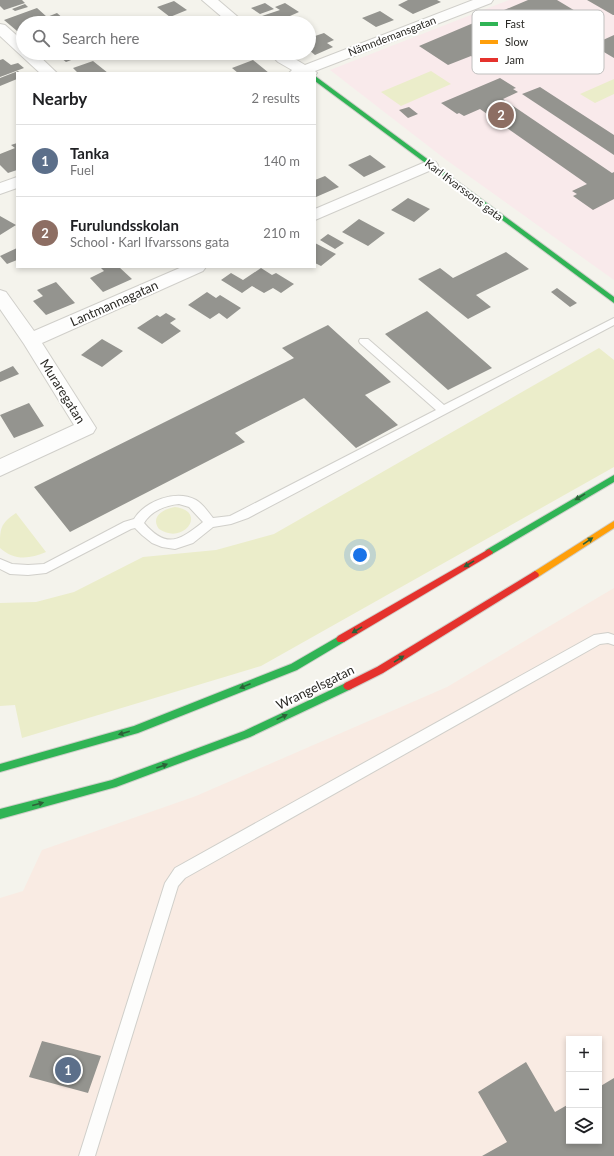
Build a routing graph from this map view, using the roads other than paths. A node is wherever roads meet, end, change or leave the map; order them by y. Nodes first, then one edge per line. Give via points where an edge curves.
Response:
1 (209, 0) edge
2 (486, 0) edge
3 (229, 16) edge
4 (0, 28) edge
5 (16, 43) edge
6 (35, 60) edge
7 (285, 60) edge
8 (48, 72) edge
9 (304, 72) edge
10 (308, 72) edge
11 (316, 80) edge
12 (430, 165) junction
13 (16, 182) edge
14 (0, 189) edge
15 (316, 215) edge
16 (195, 268) edge
17 (0, 296) edge
18 (614, 301) edge
19 (614, 321) edge
20 (31, 340) junction
21 (364, 341) dead end
22 (443, 410) junction
23 (0, 468) edge
24 (614, 478) edge
25 (138, 523) junction
26 (210, 523) junction
27 (614, 524) edge
28 (0, 564) edge
29 (614, 640) edge
30 (0, 768) edge
31 (0, 814) edge
32 (87, 1156) edge

1 - 3 street
2 - 10 street, Nämndemansgatan
4 - 5 street
6 - 8 street
7 - 9 street, Karl Ifvarssons gata
11 - 12 main road, Karl Ifvarssons gata
12 - 15 street
12 - 18 main road, Karl Ifvarssons gata
13 - 14 street
16 - 20 street, Lantmannagatan
17 - 20 street, Muraregatan
19 - 22 lane
20 - 23 street, Muraregatan via 86,428
21 - 22 lane
22 - 26 lane via 244,515
24 -> 30 main road, Wrangelsgatan via 294,667 135,730
25 - 26 lane via 149,536 159,541 181,543
25 - 26 lane via 144,513 167,502 180,500 191,502
25 - 28 lane via 128,525 46,568 10,569
31 -> 27 main road, Wrangelsgatan via 112,784 254,731 380,670 562,559
29 - 32 lane via 608,638 591,642 180,873 172,883

